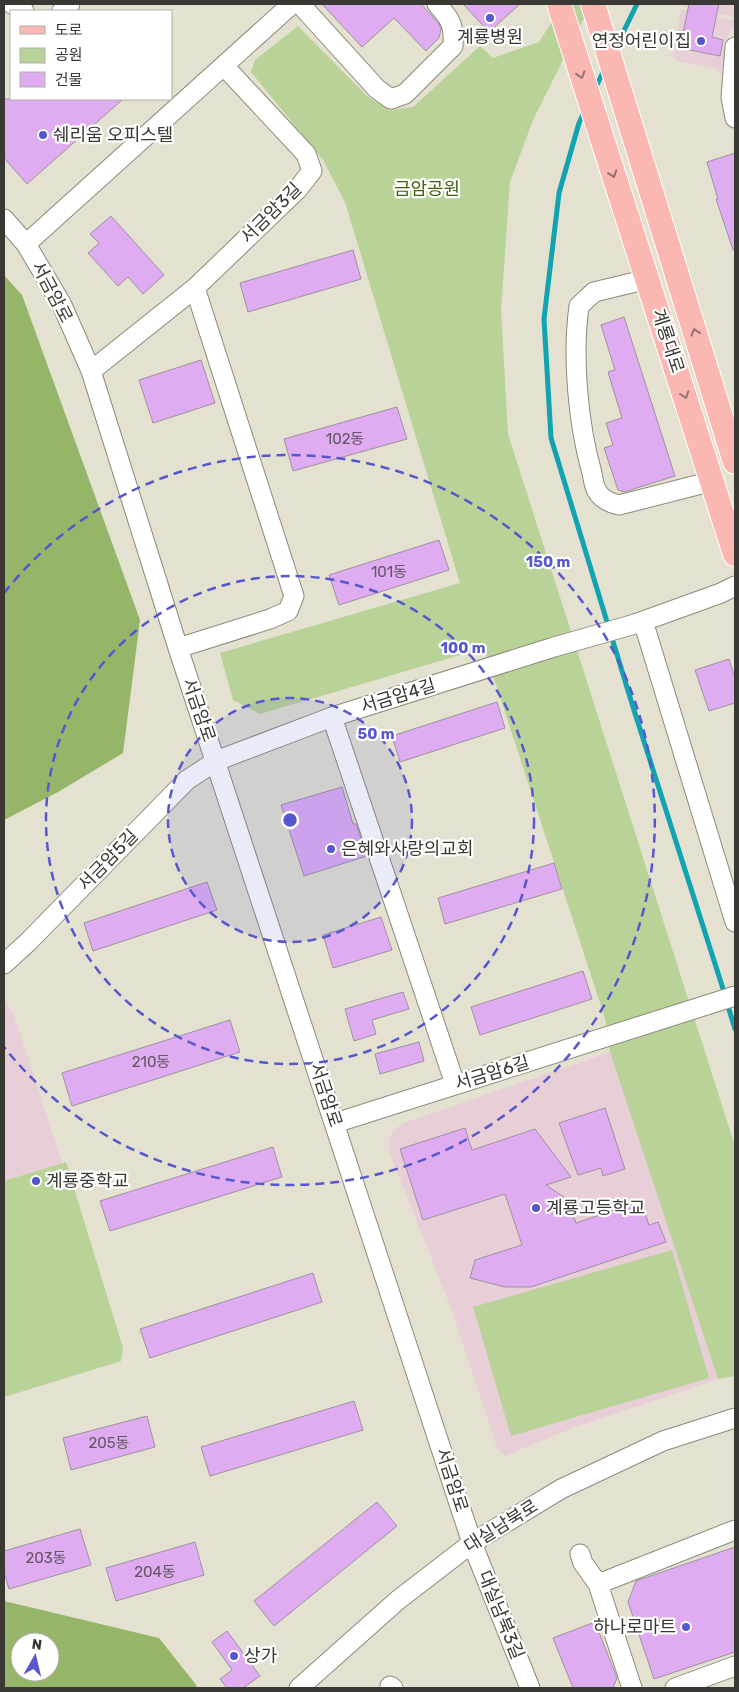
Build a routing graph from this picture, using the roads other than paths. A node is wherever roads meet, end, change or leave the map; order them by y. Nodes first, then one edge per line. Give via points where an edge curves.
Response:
1 (292, 4) edge
2 (300, 4) edge
3 (437, 4) edge
4 (559, 4) edge
5 (593, 4) edge
6 (735, 47) edge
7 (224, 66) junction
8 (735, 118) edge
9 (4, 219) edge
10 (26, 244) junction
11 (648, 279) junction
12 (194, 288) junction
13 (91, 371) junction
14 (735, 462) edge
15 (713, 481) junction
16 (735, 554) edge
17 (735, 586) edge
18 (639, 623) junction
19 (178, 648) junction
20 (332, 716) junction
21 (216, 761) junction
22 (735, 922) edge
23 (4, 964) edge
24 (735, 996) edge
25 (455, 1084) junction
26 (335, 1123) junction
27 (735, 1418) edge
28 (735, 1530) edge
29 (472, 1543) junction
30 (580, 1554) dead end
31 (598, 1584) junction
32 (735, 1666) edge
33 (299, 1688) edge
34 (530, 1688) edge
35 (632, 1688) edge
36 (675, 1688) edge

1 - 7 street
2 - 3 street via 377,89 391,98 405,94 454,46 454,29
4 -> 11 main road, 계룡대로
14 -> 5 main road, 계룡대로
6 - 8 street via 731,97
7 - 10 street
7 - 12 street, 서금암3길 via 306,154 312,171 297,190
9 - 10 street, 서금암로
10 - 13 street, 서금암로 via 62,305
11 -> 15 main road, 계룡대로
11 - 15 street via 594,292 579,306 576,328 578,391 587,456 597,491 607,502 619,505
12 - 13 street
12 - 19 street via 294,596 288,611
13 - 19 street, 서금암로
15 - 16 main road, 계룡대로
17 - 18 street
18 - 20 street, 서금암4길
18 - 22 street
19 - 21 street, 서금암로
20 - 21 street, 서금암4길
20 - 25 street
21 - 23 street, 서금암5길 via 187,780
21 - 26 street, 서금암로
24 - 25 street, 서금암6길
25 - 26 street, 서금암6길
26 - 29 street, 서금암로
27 - 29 street, 대실남북로 via 663,1441 561,1489
28 - 31 street
29 - 33 street, 대실남북로 via 398,1600
29 - 34 street, 대실남북3길
30 - 31 street
31 - 35 street
32 - 36 street

